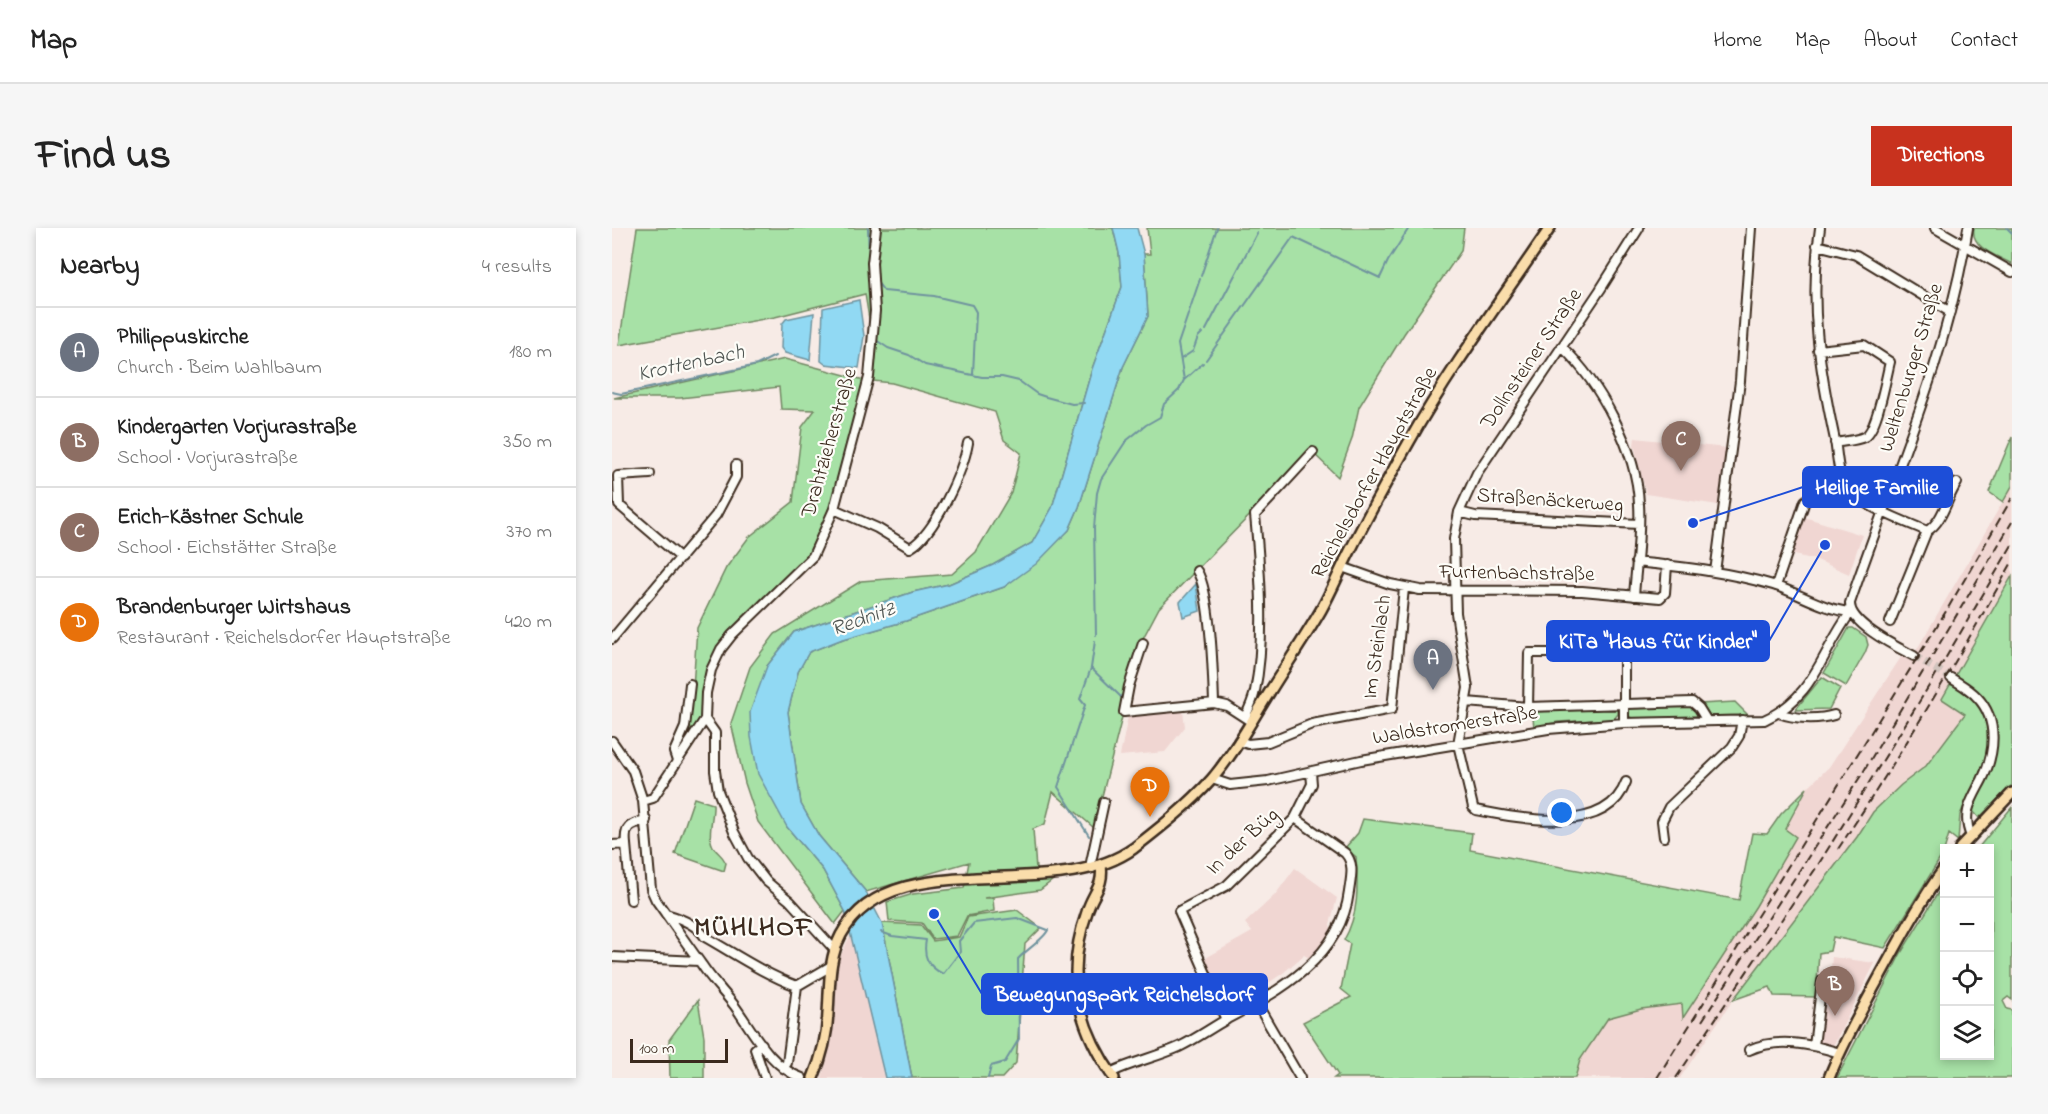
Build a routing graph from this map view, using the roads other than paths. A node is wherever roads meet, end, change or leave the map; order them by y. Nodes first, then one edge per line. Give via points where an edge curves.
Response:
1 (876, 228) edge
2 (1551, 228) edge
3 (1639, 228) edge
4 (1751, 228) edge
5 (1820, 228) edge
6 (1935, 228) edge
7 (1968, 228) edge
8 (1965, 244) junction
9 (1817, 245) junction
10 (2012, 272) edge
11 (1950, 312) junction
12 (1562, 347) junction
13 (1818, 350) junction
14 (968, 443) dead end
15 (1835, 443) junction
16 (1313, 452) dead end
17 (736, 465) dead end
18 (650, 474) dead end
19 (1957, 483) dead end
20 (1843, 484) junction
21 (834, 509) junction
22 (1459, 512) junction
23 (1884, 513) junction
24 (1639, 524) junction
25 (1927, 531) junction
26 (681, 558) junction
27 (1636, 562) junction
28 (1668, 565) junction
29 (1342, 567) junction
30 (1197, 571) dead end
31 (1715, 572) junction
32 (1776, 586) junction
33 (1404, 588) junction
34 (1455, 592) junction
35 (1634, 596) junction
36 (1851, 612) junction
37 (1890, 622) dead end
38 (612, 639) edge
39 (1143, 643) dead end
40 (1914, 656) tunnel mouth
41 (1951, 678) tunnel mouth
42 (690, 684) dead end
43 (1466, 702) junction
44 (1214, 703) junction
45 (1623, 704) junction
46 (1528, 707) junction
47 (1779, 713) junction
48 (1834, 715) dead end
49 (705, 719) junction
50 (1248, 719) junction
51 (1742, 720) junction
52 (1707, 721) junction
53 (1624, 723) junction
54 (1239, 741) junction
55 (613, 743) edge
56 (1458, 744) junction
57 (677, 761) junction
58 (1311, 772) junction
59 (1212, 779) junction
60 (1626, 782) dead end
61 (2012, 793) edge
62 (644, 801) junction
63 (1104, 802) dead end
64 (1295, 818) junction
65 (646, 820) junction
66 (1971, 836) junction
67 (1664, 837) dead end
68 (626, 844) junction
69 (1964, 844) edge
70 (612, 845) edge
71 (1097, 866) junction
72 (1940, 875) edge
73 (631, 900) dead end
74 (666, 914) junction
75 (837, 944) junction
76 (612, 957) edge
77 (699, 961) junction
78 (831, 966) junction
79 (1822, 981) dead end
80 (797, 986) junction
81 (1257, 1004) junction
82 (1226, 1020) junction
83 (762, 1044) junction
84 (1815, 1046) junction
85 (1749, 1050) dead end
86 (1840, 1053) junction
87 (783, 1068) junction
88 (789, 1076) edge
89 (1112, 1076) edge
90 (765, 1078) edge
91 (802, 1078) edge
92 (813, 1078) edge
93 (1300, 1078) edge
94 (1829, 1078) edge

1 - 21 street, Drahtzieherstraße via 869,377
2 - 29 main road, Reichelsdorfer Hauptstraße via 1440,390
3 - 12 street, Dollnsteiner Straße
4 - 31 street via 1740,381
5 - 9 street
6 - 8 street
7 - 8 street, Weltenburger Straße
8 - 10 street
8 - 11 street, Weltenburger Straße
9 - 11 street via 1856,255
9 - 13 street via 1814,287
11 - 23 street, Weltenburger Straße via 1920,413
12 - 22 street, Dollnsteiner Straße via 1477,473
12 - 24 street via 1600,393 1623,441 1636,483
13 - 15 street
13 - 15 street via 1863,345 1890,362 1869,434
14 - 21 street via 950,494 936,519 909,548
15 - 20 street
16 - 50 street via 1255,515 1260,642
17 - 26 street via 736,477 716,515
18 - 26 street via 618,476 619,505
19 - 25 street via 1935,526
20 - 23 street
20 - 32 street via 1805,501
21 - 49 street, Drahtzieherstraße via 813,556 721,649 711,670
22 - 24 street, Straßenäckerweg
22 - 34 street, Dollnsteiner Straße via 1454,539
23 - 25 street
23 - 36 street, Weltenburger Straße via 1850,603
24 - 27 street
25 - 37 street
26 - 38 street
27 - 28 street
27 - 35 street
28 - 31 street
28 - 35 street, Furtenbachstraße via 1665,593 1660,598
29 - 33 street, Furtenbachstraße
29 - 50 main road, Reichelsdorfer Hauptstraße via 1318,615
30 - 44 street via 1207,614
31 - 32 street
32 - 36 street via 1833,609
33 - 34 street, Furtenbachstraße
33 - 54 street, Im Steinlach via 1392,709 1312,724 1268,742
34 - 35 street, Furtenbachstraße via 1572,591
34 - 43 street, Dollnsteiner Straße via 1468,688
36 - 40 street via 1874,632
36 - 47 street, Waldstromerstraße via 1818,671
39 - 44 street via 1124,712
41 - 66 street via 1977,698 1992,729 1991,757 1966,814
42 - 57 street via 685,727 674,752
43 - 46 street, Waldstromerstraße
43 - 56 street, Dollnsteiner Straße
44 - 50 street
45 - 46 street, Waldstromerstraße
45 - 46 street via 1624,653 1529,653
45 - 52 street, Waldstromerstraße via 1692,702
45 - 53 street
47 - 48 street, Waldstromerstraße via 1790,717
47 - 51 street, Waldstromerstraße via 1764,720
49 - 57 street
49 - 75 street via 715,733 718,791 748,858 766,881
50 - 54 main road, Reichelsdorfer Hauptstraße
51 - 52 street, Waldstromerstraße
51 - 67 street via 1732,747 1669,807 1662,821
52 - 53 street, Waldstromerstraße
53 - 56 street, Waldstromerstraße via 1548,729
54 - 59 main road, Reichelsdorfer Hauptstraße
55 - 62 street via 633,771
56 - 58 street, Waldstromerstraße
56 - 60 street via 1476,810 1513,818 1574,819 1607,806 1620,795
57 - 62 street via 653,798
58 - 59 street, Waldstromerstraße via 1230,785
58 - 64 street, In der Büg via 1312,784
59 - 71 main road, Reichelsdorfer Hauptstraße via 1135,847
61 - 66 main road
62 - 65 street
63 - 71 street via 1091,862
64 - 81 street via 1350,859 1349,897 1329,944 1287,984
64 - 82 street, In der Büg via 1226,886 1179,911
65 - 68 street via 628,828
65 - 74 street via 651,889
66 - 69 main road
68 - 70 street
68 - 73 street
71 - 75 main road, Reichelsdorfer Hauptstraße via 1062,874 914,885 889,892 860,911
71 - 89 main road via 1102,881 1081,931 1075,972 1084,1021
72 - 86 main road via 1902,934
74 - 77 street
74 - 80 street via 700,930 705,937 774,978
75 - 78 main road
76 - 77 street
77 - 83 street
78 - 80 street
78 - 92 main road via 825,1040
79 - 84 street
80 - 87 street via 787,1063
81 - 82 street
81 - 93 street
82 - 89 street via 1179,1047
83 - 87 street
83 - 90 street via 755,1049
84 - 85 street via 1776,1042
84 - 86 street
86 - 94 main road
87 - 88 street
88 - 91 street

